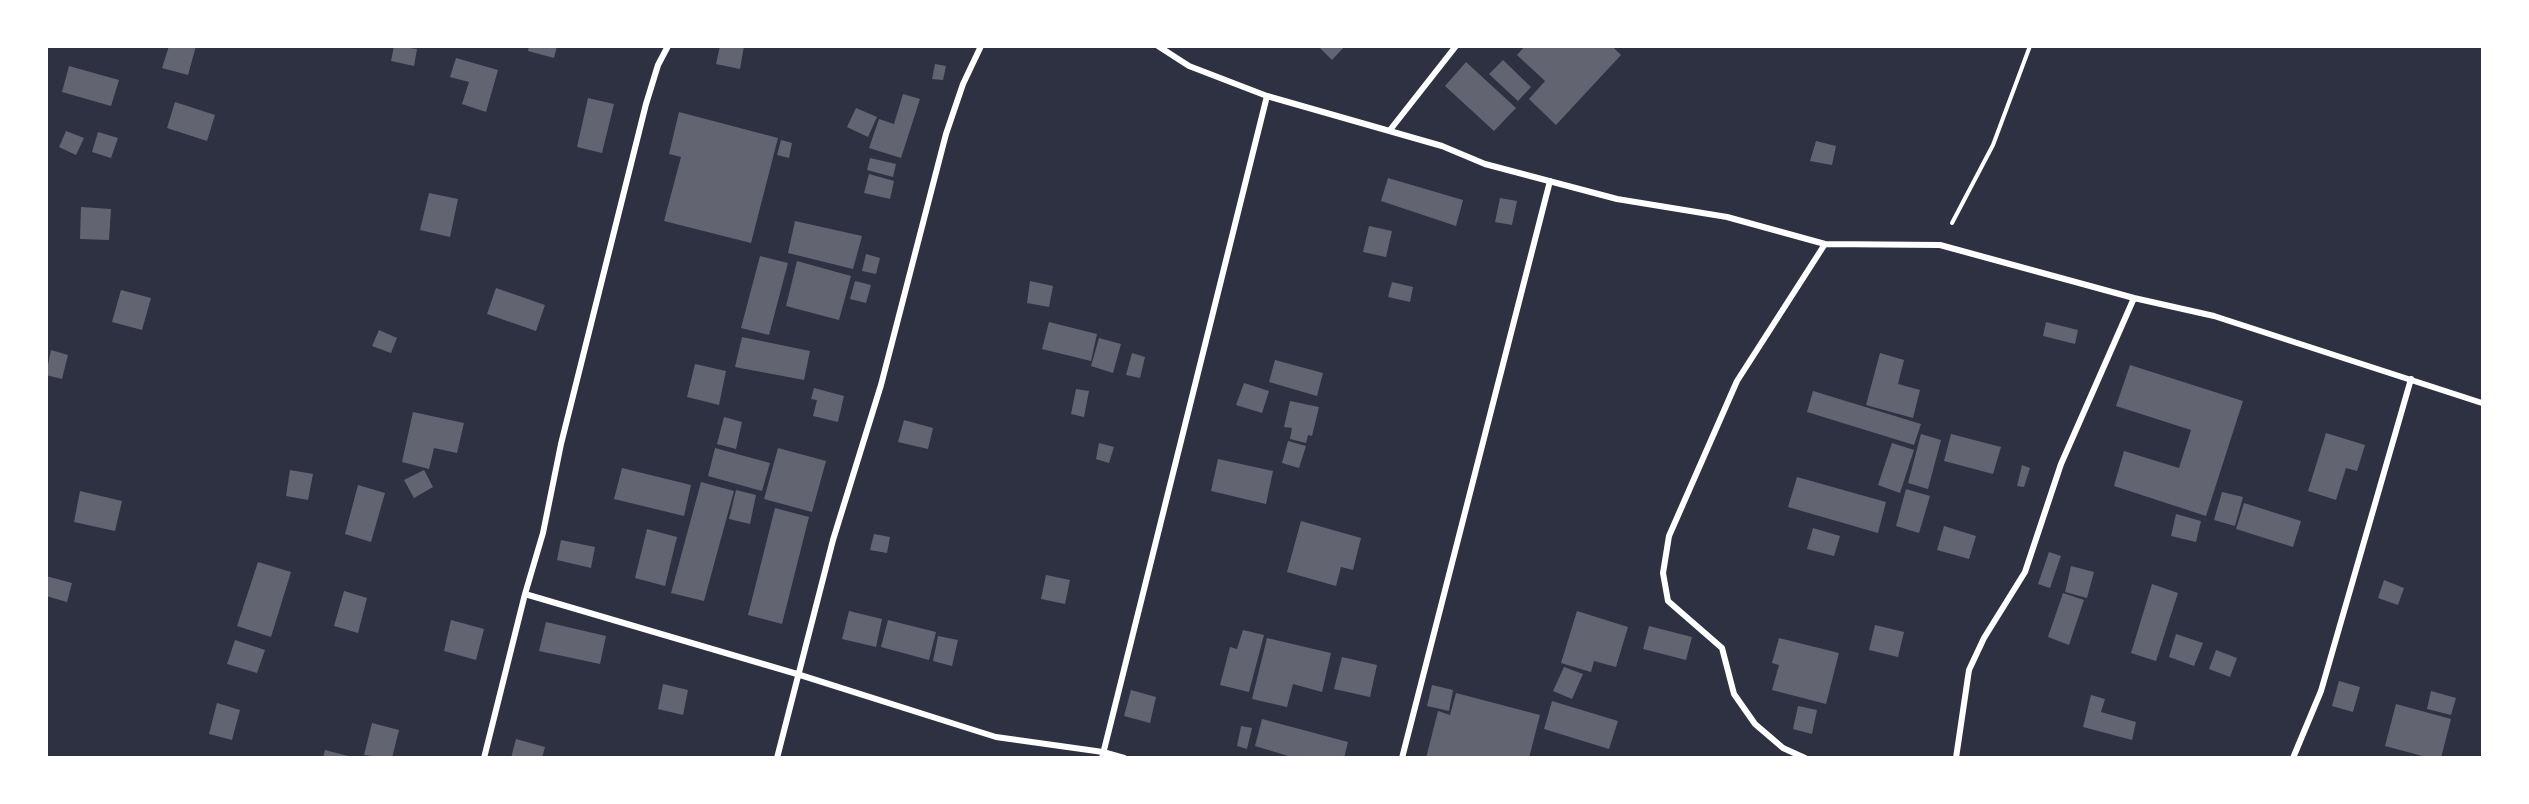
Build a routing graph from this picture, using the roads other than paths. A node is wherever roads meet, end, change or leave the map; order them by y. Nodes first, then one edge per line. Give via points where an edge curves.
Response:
1 (668, 46) edge
2 (981, 46) edge
3 (1158, 46) edge
4 (1456, 46) edge
5 (1267, 96) junction
6 (1390, 130) junction
7 (1550, 181) junction
8 (1825, 244) junction
9 (2134, 298) junction
10 (2411, 380) junction
11 (2482, 402) edge
12 (525, 594) junction
13 (797, 674) junction
14 (1102, 755) edge
15 (484, 758) edge
16 (777, 758) edge
17 (1124, 758) edge
18 (1402, 758) edge
19 (1805, 758) edge
20 (1956, 758) edge
21 (2293, 758) edge

1 - 12 street via 646,104
2 - 13 street via 946,134 881,385
3 - 5 street via 1189,66
4 - 6 street
5 - 6 street
5 - 14 street
6 - 7 street via 1485,164
7 - 8 street via 1617,199 1727,217
7 - 18 street
8 - 9 street via 1940,245
8 - 19 street via 1737,381 1669,536 1663,573 1668,601 1722,648 1734,694 1755,724 1783,748
9 - 10 street via 2214,316
9 - 20 street via 2061,464 2025,572 1969,670
10 - 11 street
10 - 21 street via 2321,691
12 - 13 street
12 - 15 street
13 - 14 street via 996,737
13 - 16 street
14 - 17 street

